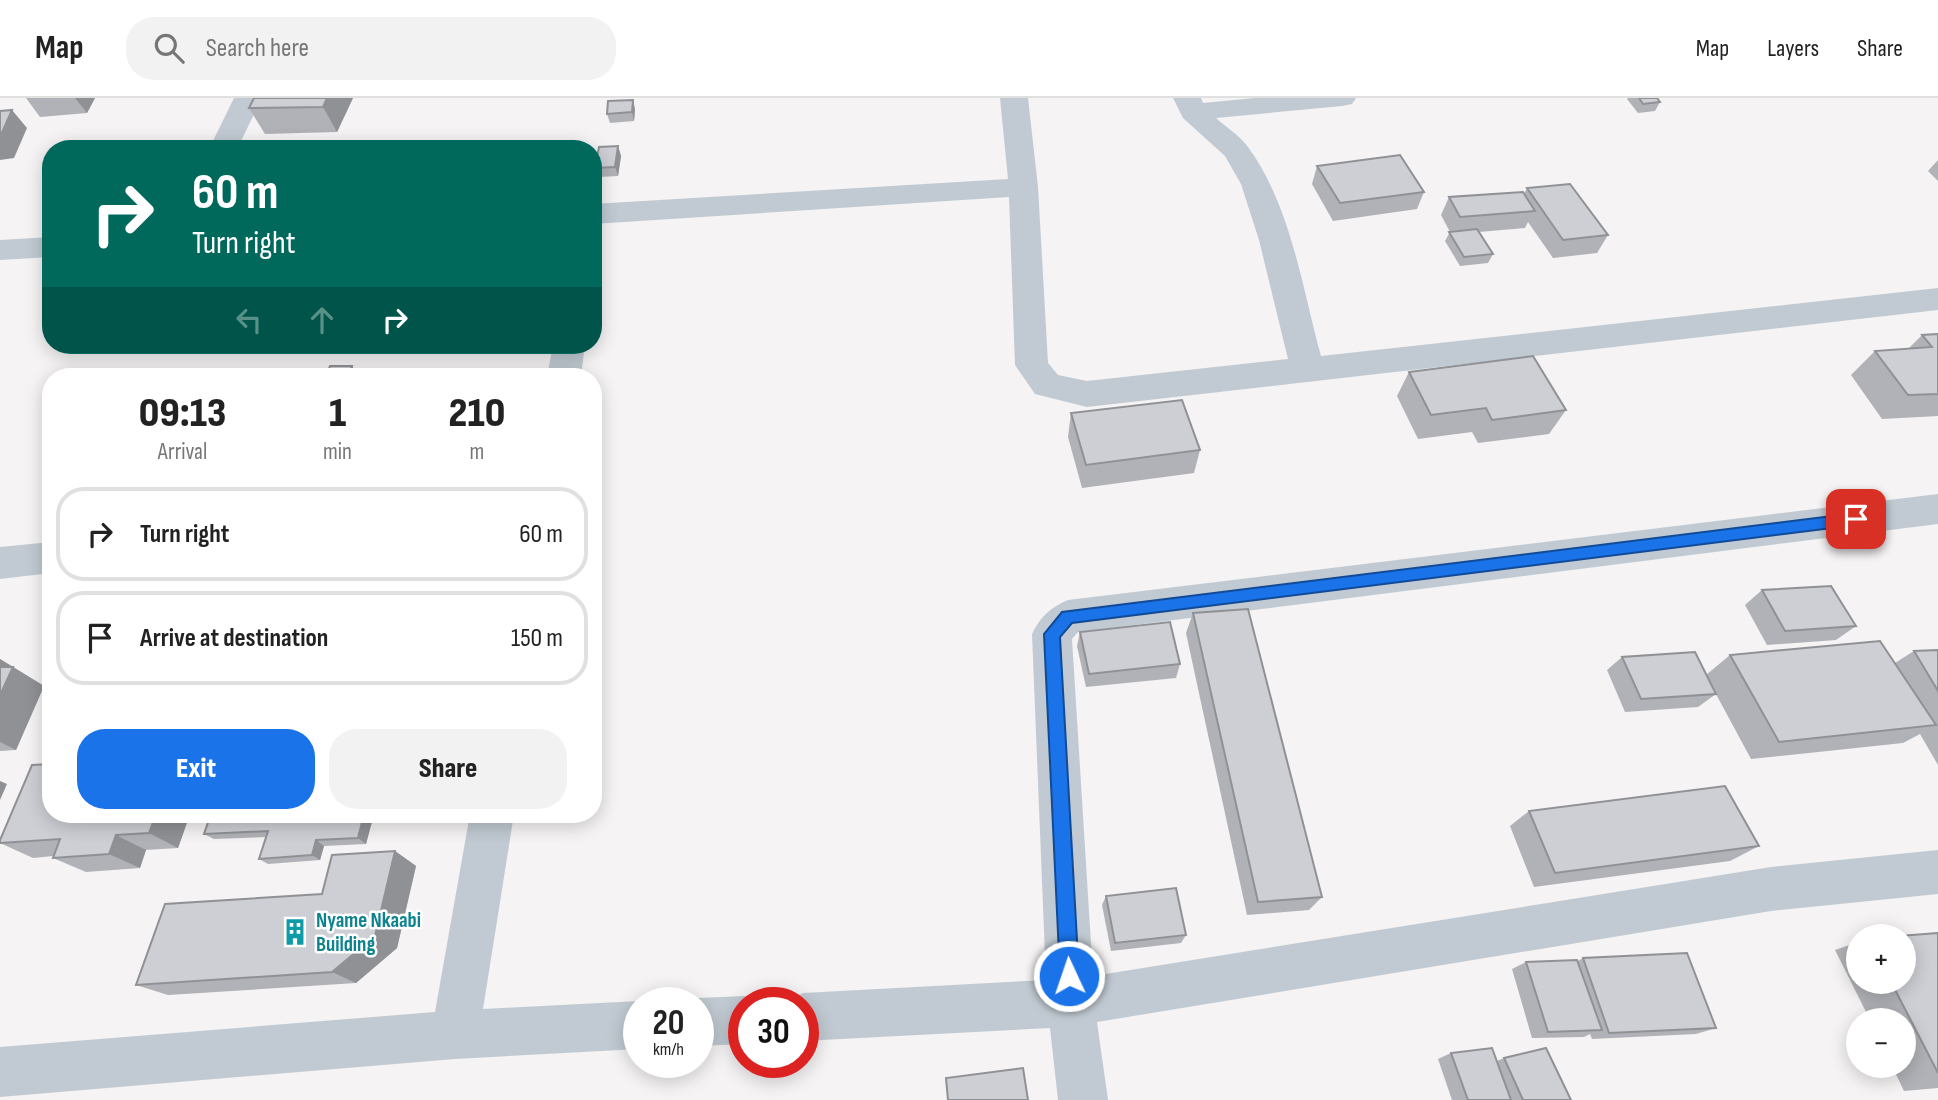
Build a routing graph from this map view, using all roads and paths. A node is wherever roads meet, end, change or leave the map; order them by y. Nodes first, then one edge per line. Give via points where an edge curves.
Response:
1 (248, 98) edge
2 (1014, 98) edge
3 (1342, 98) edge
4 (1190, 105) edge
5 (227, 140) edge
6 (1023, 187) junction
7 (602, 213) edge
8 (42, 248) edge
9 (0, 250) edge
10 (1938, 299) edge
11 (1308, 370) junction
12 (1938, 509) edge
13 (42, 558) edge
14 (0, 563) edge
15 (490, 823) edge
16 (1938, 872) edge
17 (1071, 1003) junction
18 (819, 1016) edge
19 (623, 1026) edge
20 (455, 1035) junction
21 (0, 1072) edge
22 (1083, 1100) edge

1 - 5 street
2 - 6 street
3 - 4 street
4 - 11 street via 1236,151 1256,184
6 - 7 street
6 - 11 street via 1032,365 1047,385 1087,394
8 - 9 street
10 - 11 street
12 - 17 street via 1068,617 1052,634
13 - 14 street
15 - 20 street
16 - 17 street via 1771,889
17 - 18 street
17 - 22 street
19 - 20 street
20 - 21 street

